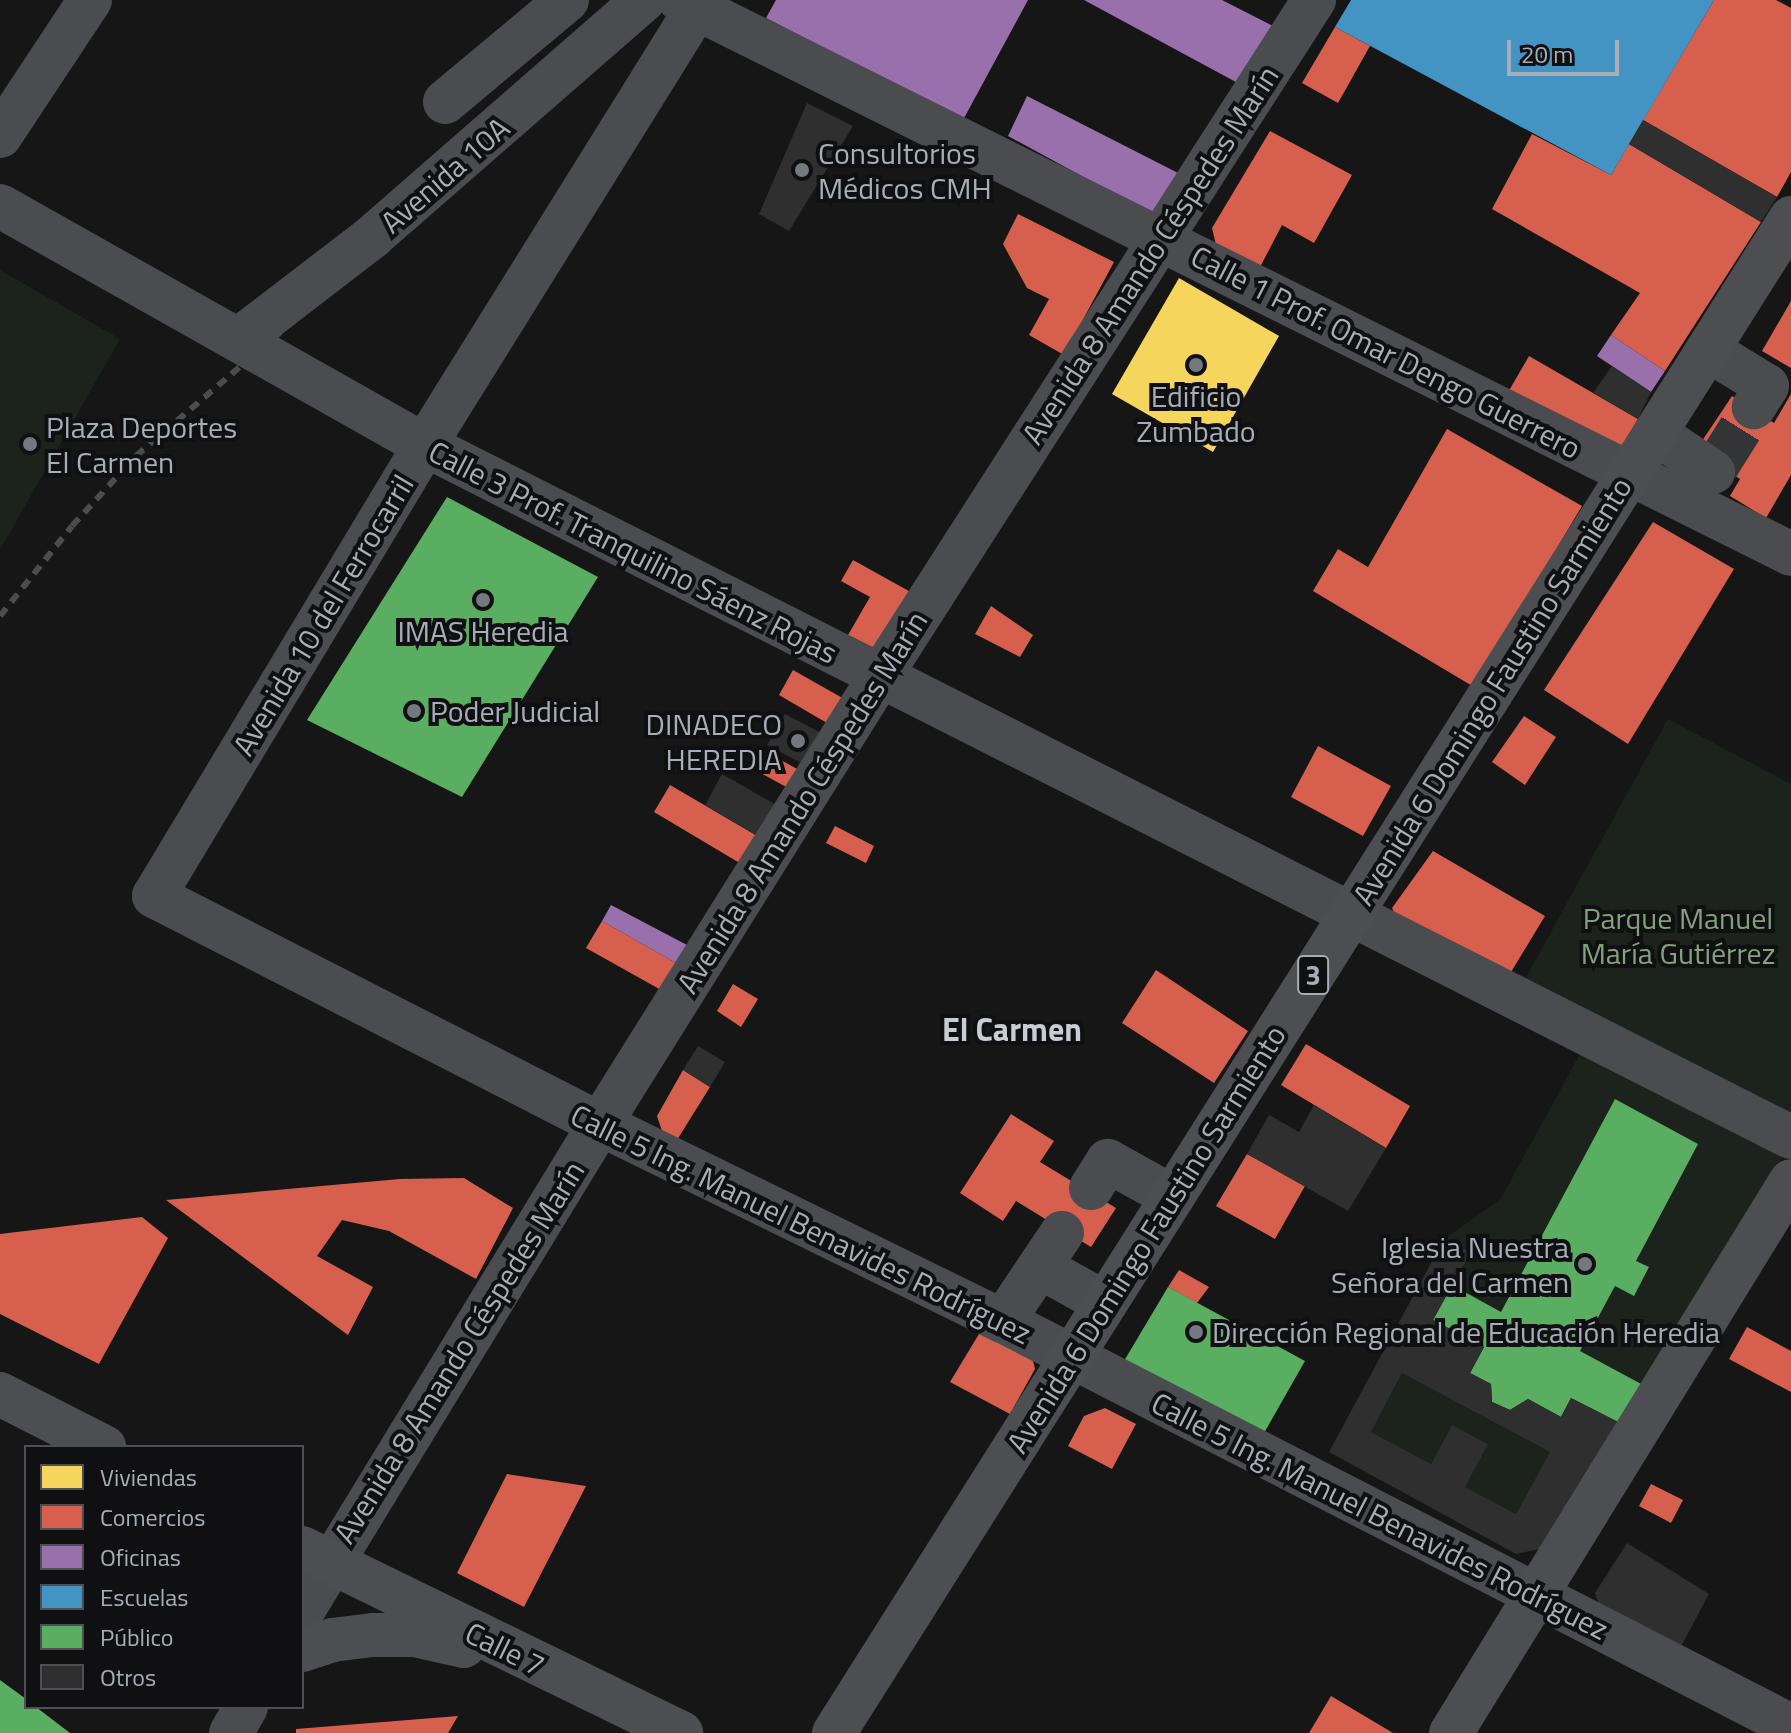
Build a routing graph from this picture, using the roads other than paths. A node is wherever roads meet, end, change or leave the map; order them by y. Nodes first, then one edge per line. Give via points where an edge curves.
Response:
1 (90, 0) edge
2 (567, 0) edge
3 (644, 0) edge
4 (1314, 0) edge
5 (689, 4) edge
6 (445, 102) dead end
7 (0, 136) edge
8 (0, 206) edge
9 (1791, 218) edge
10 (1159, 239) junction
11 (238, 340) junction
12 (1708, 350) junction
13 (1754, 407) tunnel mouth
14 (1655, 433) junction
15 (425, 445) junction
16 (1629, 474) junction
17 (1708, 481) junction
18 (1791, 554) edge
19 (879, 678) junction
20 (154, 896) joint
21 (1350, 917) junction
22 (600, 1124) junction
23 (1791, 1137) edge
24 (1791, 1181) edge
25 (1091, 1188) dead end
26 (1173, 1197) junction
27 (1105, 1303) junction
28 (1003, 1321) junction
29 (1071, 1359) junction
30 (0, 1394) edge
31 (100, 1445) edge
32 (316, 1555) edge
33 (1535, 1596) junction
34 (304, 1604) edge
35 (304, 1649) edge
36 (528, 1661) junction
37 (223, 1709) edge
38 (245, 1709) edge
39 (1791, 1726) edge
40 (209, 1733) edge
41 (231, 1733) edge
42 (681, 1733) edge
43 (834, 1733) edge
44 (1451, 1733) edge

1 - 7 street
2 - 6 street
3 - 11 street, Avenida 10A via 372,237
4 - 10 street, Avenida 8 Amando Céspedes Marín
5 - 10 street, Calle 1 Prof. Omar Dengo Guerrero
5 - 15 street, Avenida 10 del Ferrocarril
8 - 11 street, Calle 3 Prof. Tranquilino Sáenz Rojas
9 - 12 main road, Avenida 6 Domingo Faustino Sarmiento / 3
10 - 16 street, Calle 1 Prof. Omar Dengo Guerrero
10 - 19 street, Avenida 8 Amando Céspedes Marín
11 - 15 street, Calle 3 Prof. Tranquilino Sáenz Rojas
12 - 13 street via 1767,386
12 - 14 main road, Avenida 6 Domingo Faustino Sarmiento / 3
14 - 16 main road, Avenida 6 Domingo Faustino Sarmiento / 3
14 - 17 street
15 - 19 street, Calle 3 Prof. Tranquilino Sáenz Rojas
15 - 20 street, Avenida 10 del Ferrocarril
16 - 17 street, Calle 1 Prof. Omar Dengo Guerrero
16 - 21 main road, Avenida 6 Domingo Faustino Sarmiento / 3
17 - 18 street, Calle 1 Prof. Omar Dengo Guerrero
19 - 21 street, Calle 3 Prof. Tranquilino Sáenz Rojas
19 - 22 street, Avenida 8 Amando Céspedes Marín
20 - 22 street, Calle 5 Ing. Manuel Benavides Rodríguez
21 - 23 street, Calle 3 Prof. Tranquilino Sáenz Rojas
21 - 26 main road, Avenida 6 Domingo Faustino Sarmiento / 3
22 - 28 street, Calle 5 Ing. Manuel Benavides Rodríguez
22 - 32 street, Avenida 8 Amando Céspedes Marín
24 - 33 main road
25 - 26 street via 1108,1161
26 - 27 main road, Avenida 6 Domingo Faustino Sarmiento / 3
27 - 28 street via 1051,1250
27 - 29 main road, Avenida 6 Domingo Faustino Sarmiento / 3
28 - 29 street, Calle 5 Ing. Manuel Benavides Rodríguez
29 - 33 street, Calle 5 Ing. Manuel Benavides Rodríguez
29 - 43 main road, Avenida 6 Domingo Faustino Sarmiento / 3
30 - 31 main road
32 - 34 street, Avenida 8 Amando Céspedes Marín
32 - 36 main road, Calle 7
33 - 39 street, Calle 5 Ing. Manuel Benavides Rodríguez
33 - 44 main road
35 - 36 main road via 332,1640 415,1635
36 - 42 main road, Calle 7
37 - 40 street
38 - 41 street

